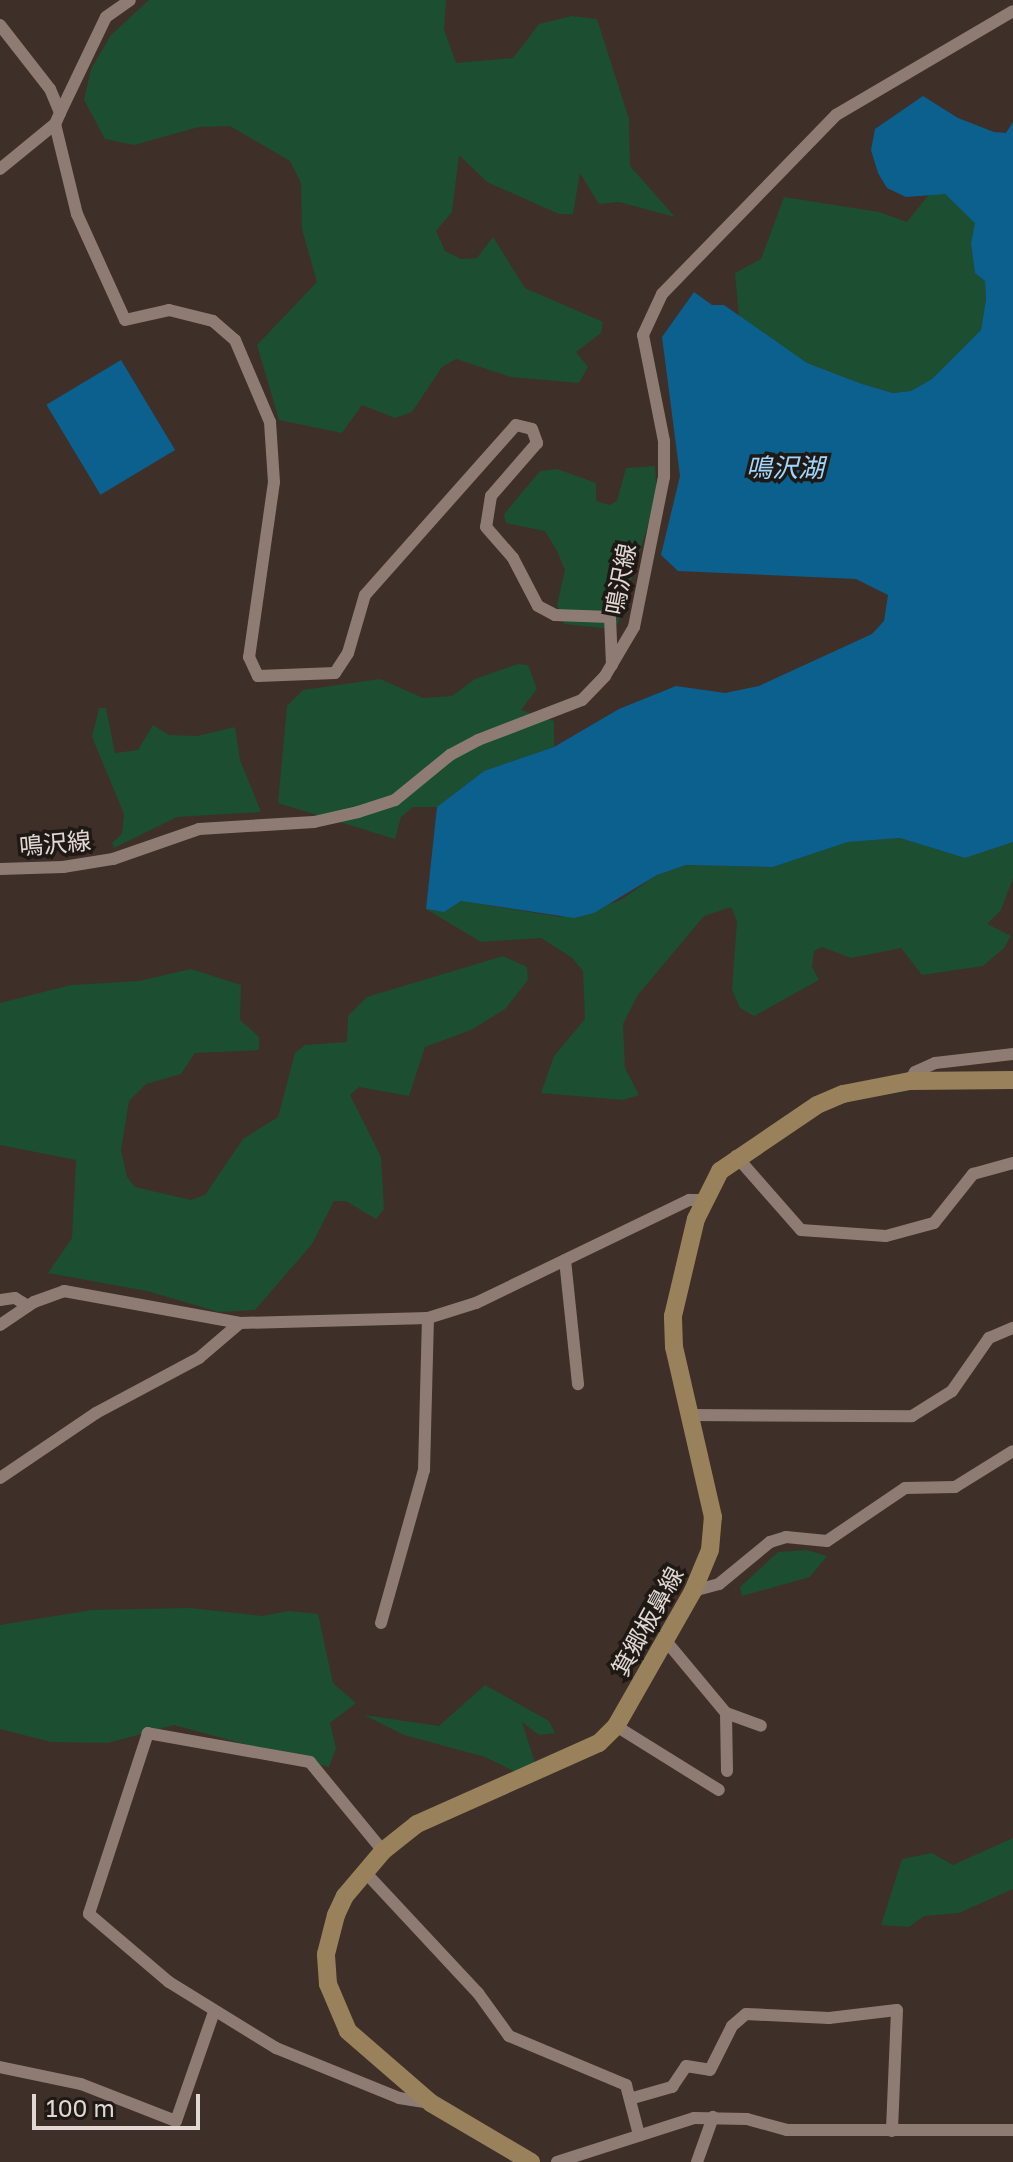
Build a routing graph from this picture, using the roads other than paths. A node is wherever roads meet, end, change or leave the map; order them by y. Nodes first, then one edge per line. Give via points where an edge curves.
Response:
1 (130, 0) edge
2 (1013, 11) edge
3 (0, 25) edge
4 (58, 118) junction
5 (0, 169) edge
6 (612, 665) junction
7 (0, 869) edge
8 (1013, 1054) edge
9 (1013, 1080) edge
10 (910, 1081) junction
11 (736, 1156) junction
12 (1013, 1163) edge
13 (703, 1200) junction
14 (565, 1260) junction
15 (0, 1300) edge
16 (28, 1306) junction
17 (428, 1318) junction
18 (240, 1323) junction
19 (0, 1325) edge
20 (1013, 1328) edge
21 (578, 1384) dead end
22 (690, 1415) junction
23 (1013, 1451) edge
24 (0, 1478) edge
25 (693, 1591) junction
26 (381, 1623) dead end
27 (666, 1641) junction
28 (726, 1713) junction
29 (616, 1726) junction
30 (761, 1726) dead end
31 (727, 1771) dead end
32 (719, 1790) dead end
33 (383, 1851) junction
34 (365, 1872) junction
35 (214, 2012) junction
36 (0, 2067) edge
37 (633, 2098) junction
38 (431, 2103) junction
39 (713, 2117) junction
40 (1013, 2130) edge
41 (892, 2131) junction
42 (639, 2135) junction
43 (531, 2162) edge
44 (557, 2162) edge
45 (697, 2162) edge

1 - 4 street via 106,17
2 - 6 street, 鳴沢線 via 836,115 662,294 650,313 643,335 664,441 664,477 634,627
3 - 4 street via 50,89
4 - 5 street
4 - 6 street via 77,214 125,320 169,310 213,321 235,340 270,422 274,482 249,657 258,676 335,673 348,653 365,595 516,425 532,429 537,443 491,496 486,527 513,558 538,606 555,615 610,617
6 - 7 street, 鳴沢線 via 572,706 478,740 450,755 395,800 314,822 199,829 113,859 75,866
8 - 10 street via 935,1063 915,1072
9 - 10 main road, 箕郷板鼻線
10 - 11 main road, 箕郷板鼻線 via 876,1085 817,1105
11 - 12 street via 801,1230 886,1236 934,1223 973,1174
11 - 13 main road, 箕郷板鼻線
13 - 14 street via 689,1200
13 - 22 main road, 箕郷板鼻線 via 673,1316
14 - 17 street via 476,1303
14 - 21 street
15 - 16 street via 15,1298
16 - 18 street via 64,1291
16 - 19 street
17 - 18 street
17 - 26 street via 424,1470
18 - 24 street via 199,1358 96,1413
20 - 22 street via 989,1338 952,1391 912,1416
22 - 25 main road, 箕郷板鼻線 via 713,1517 710,1550
23 - 25 street via 955,1487 905,1488 827,1541 786,1537 770,1542 719,1584
25 - 27 main road, 箕郷板鼻線
27 - 28 street
27 - 29 main road, 箕郷板鼻線
28 - 30 street
28 - 31 street
29 - 32 street
29 - 33 main road, 箕郷板鼻線 via 579,1755 429,1817
33 - 34 main road, 箕郷板鼻線
33 - 35 street via 310,1762 148,1733 89,1914 127,1950
34 - 37 street via 478,1993 509,2036 626,2085
34 - 38 main road, 箕郷板鼻線 via 345,1896 332,1927 326,1954 330,1995 354,2038
35 - 36 street via 176,2121 81,2084
35 - 38 street via 317,2068 399,2098
37 - 41 street via 672,2087 686,2066 710,2070 732,2026 746,2014 829,2018 897,2010
37 - 42 street
38 - 43 main road, 箕郷板鼻線
39 - 41 street via 787,2130
39 - 42 street
39 - 45 street
40 - 41 street
42 - 44 street

